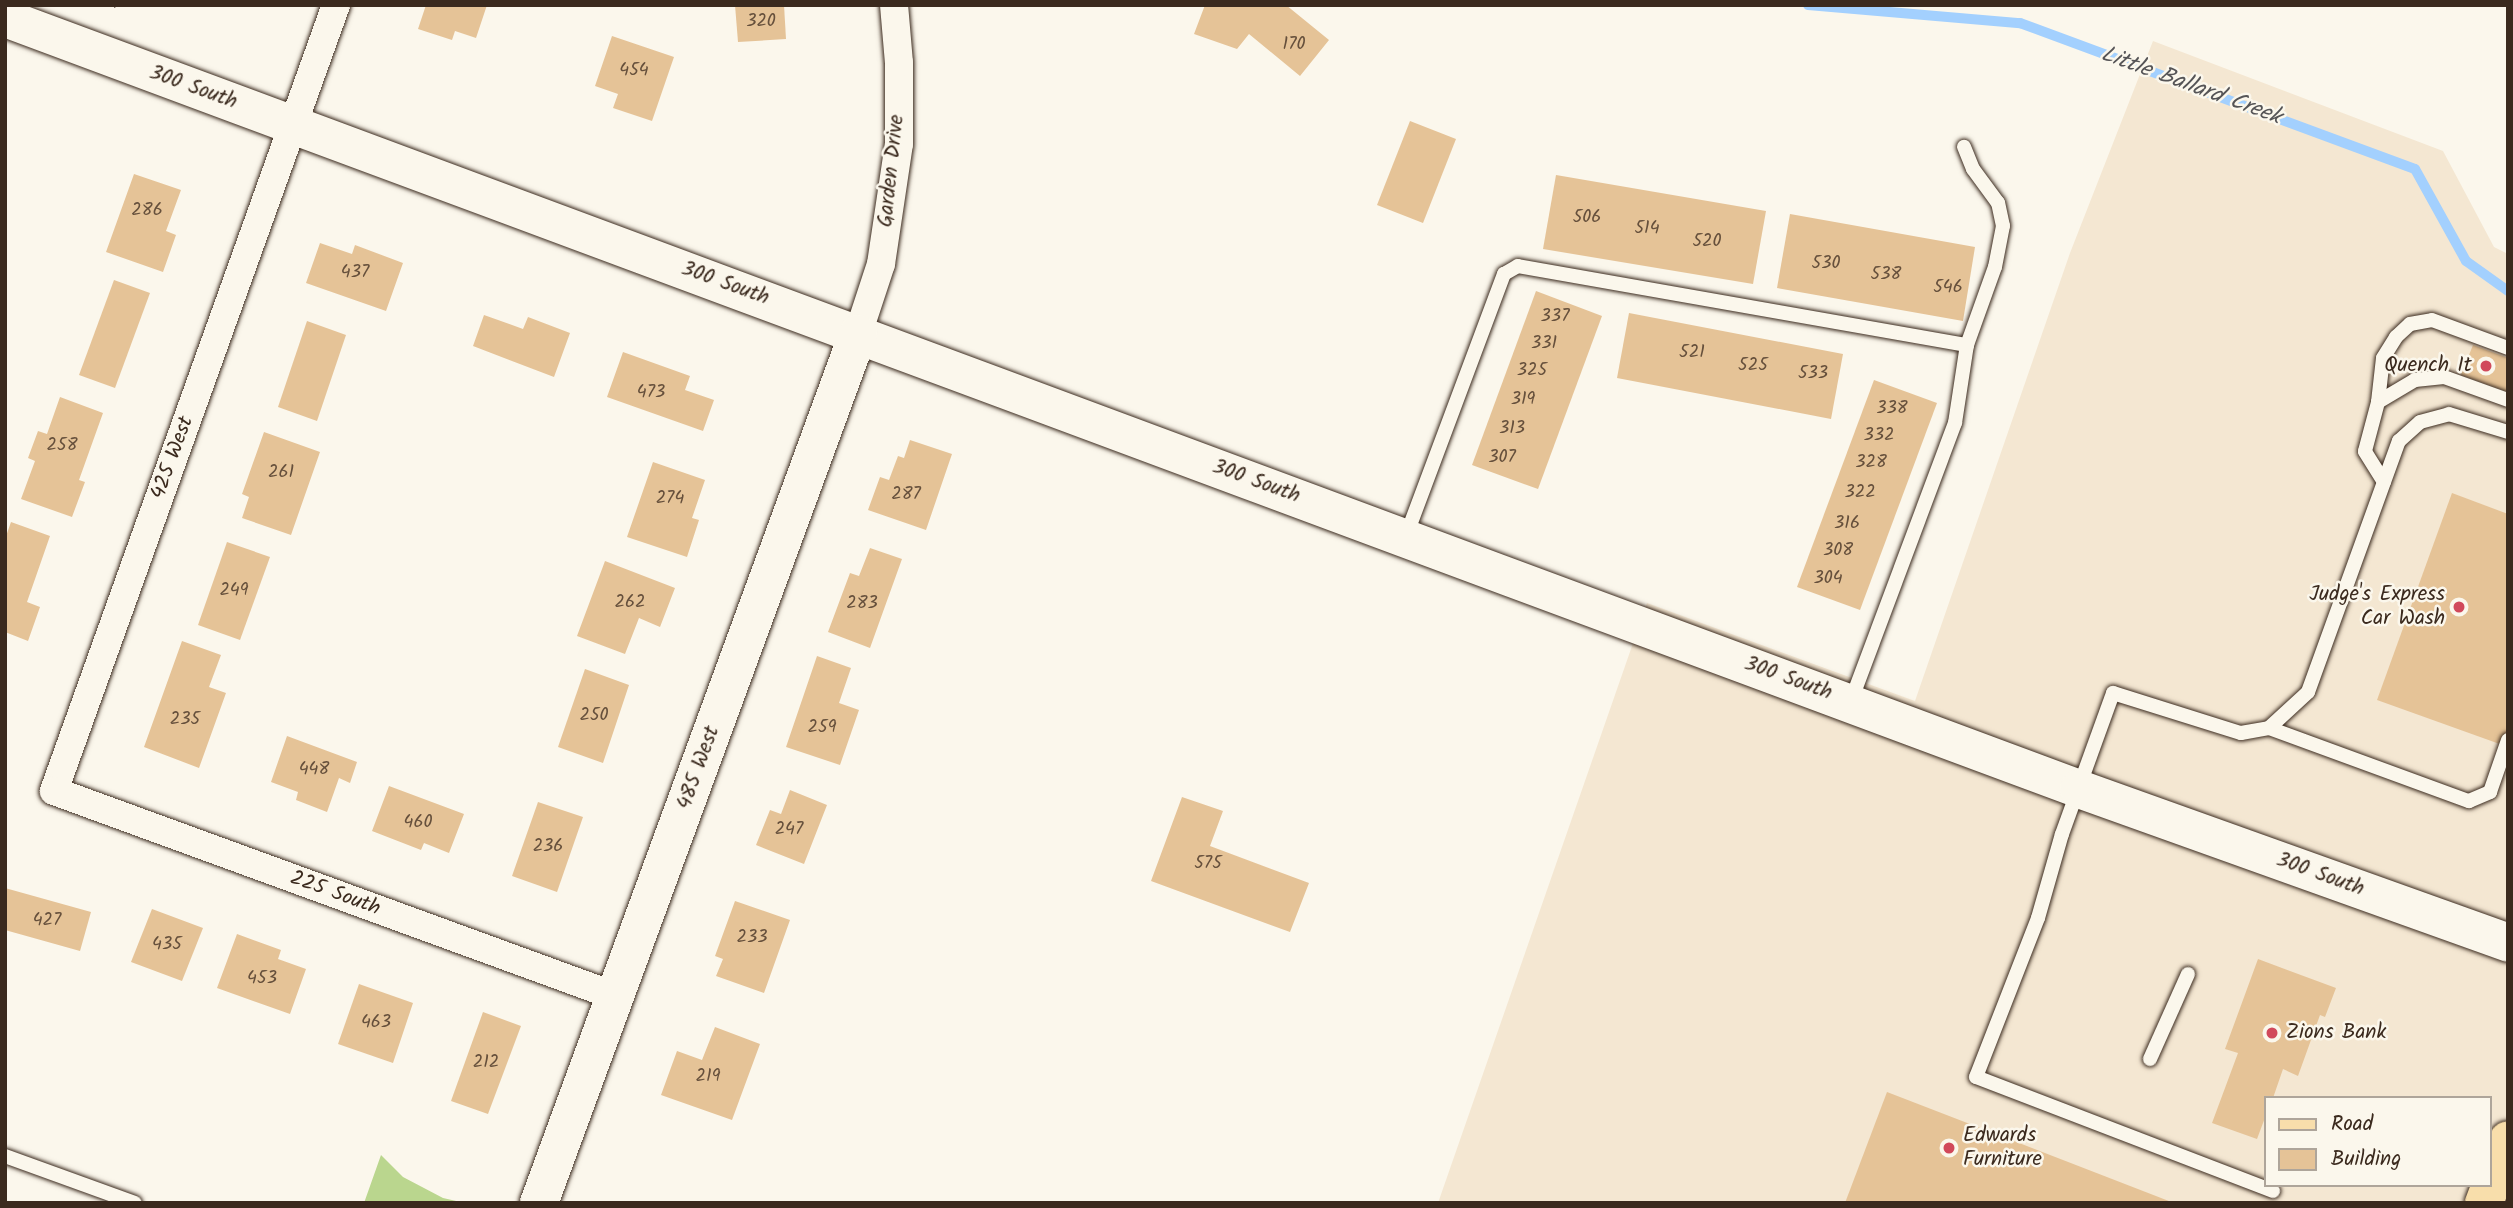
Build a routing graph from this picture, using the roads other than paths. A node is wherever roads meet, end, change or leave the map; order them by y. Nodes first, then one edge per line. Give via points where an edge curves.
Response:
1 (336, 5) edge
2 (894, 5) edge
3 (5, 18) edge
4 (293, 125) junction
5 (1964, 147) dead end
6 (858, 334) junction
7 (1967, 345) junction
8 (2508, 348) edge
9 (2508, 400) edge
10 (2378, 402) junction
11 (2508, 432) edge
12 (2384, 482) junction
13 (1406, 537) junction
14 (1850, 702) junction
15 (2269, 728) junction
16 (2508, 740) edge
17 (2079, 789) junction
18 (54, 791) joint
19 (2508, 943) edge
20 (2188, 974) dead end
21 (615, 996) junction
22 (2150, 1059) dead end
23 (2508, 1140) edge
24 (5, 1156) edge
25 (2492, 1182) edge
26 (2273, 1191) dead end
27 (135, 1203) edge
28 (539, 1203) edge

1 - 4 street, 425 West
2 - 6 street, Garden Drive via 899,144 881,264
3 - 4 street, 300 South
4 - 6 street, 300 South
4 - 18 street, 425 West
5 - 7 lane via 1973,170 1998,203 2003,226 1995,267
6 - 13 street, 300 South
6 - 21 street, 485 West
7 - 13 lane via 1518,267 1504,274
7 - 14 lane via 1955,423
8 - 10 lane via 2432,320 2410,324 2383,358
9 - 10 lane via 2444,377 2415,380
10 - 12 lane via 2365,450
11 - 12 lane via 2449,414 2420,422 2399,442
12 - 15 lane via 2308,692
13 - 14 street, 300 South
14 - 17 street, 300 South
15 - 16 lane via 2469,801 2490,792
15 - 17 lane via 2241,733 2113,693
17 - 19 street, 300 South
17 - 26 lane via 2038,918 1976,1077
18 - 21 street, 225 South
20 - 22 lane
21 - 28 street, 485 West
23 - 25 main road
24 - 27 lane

